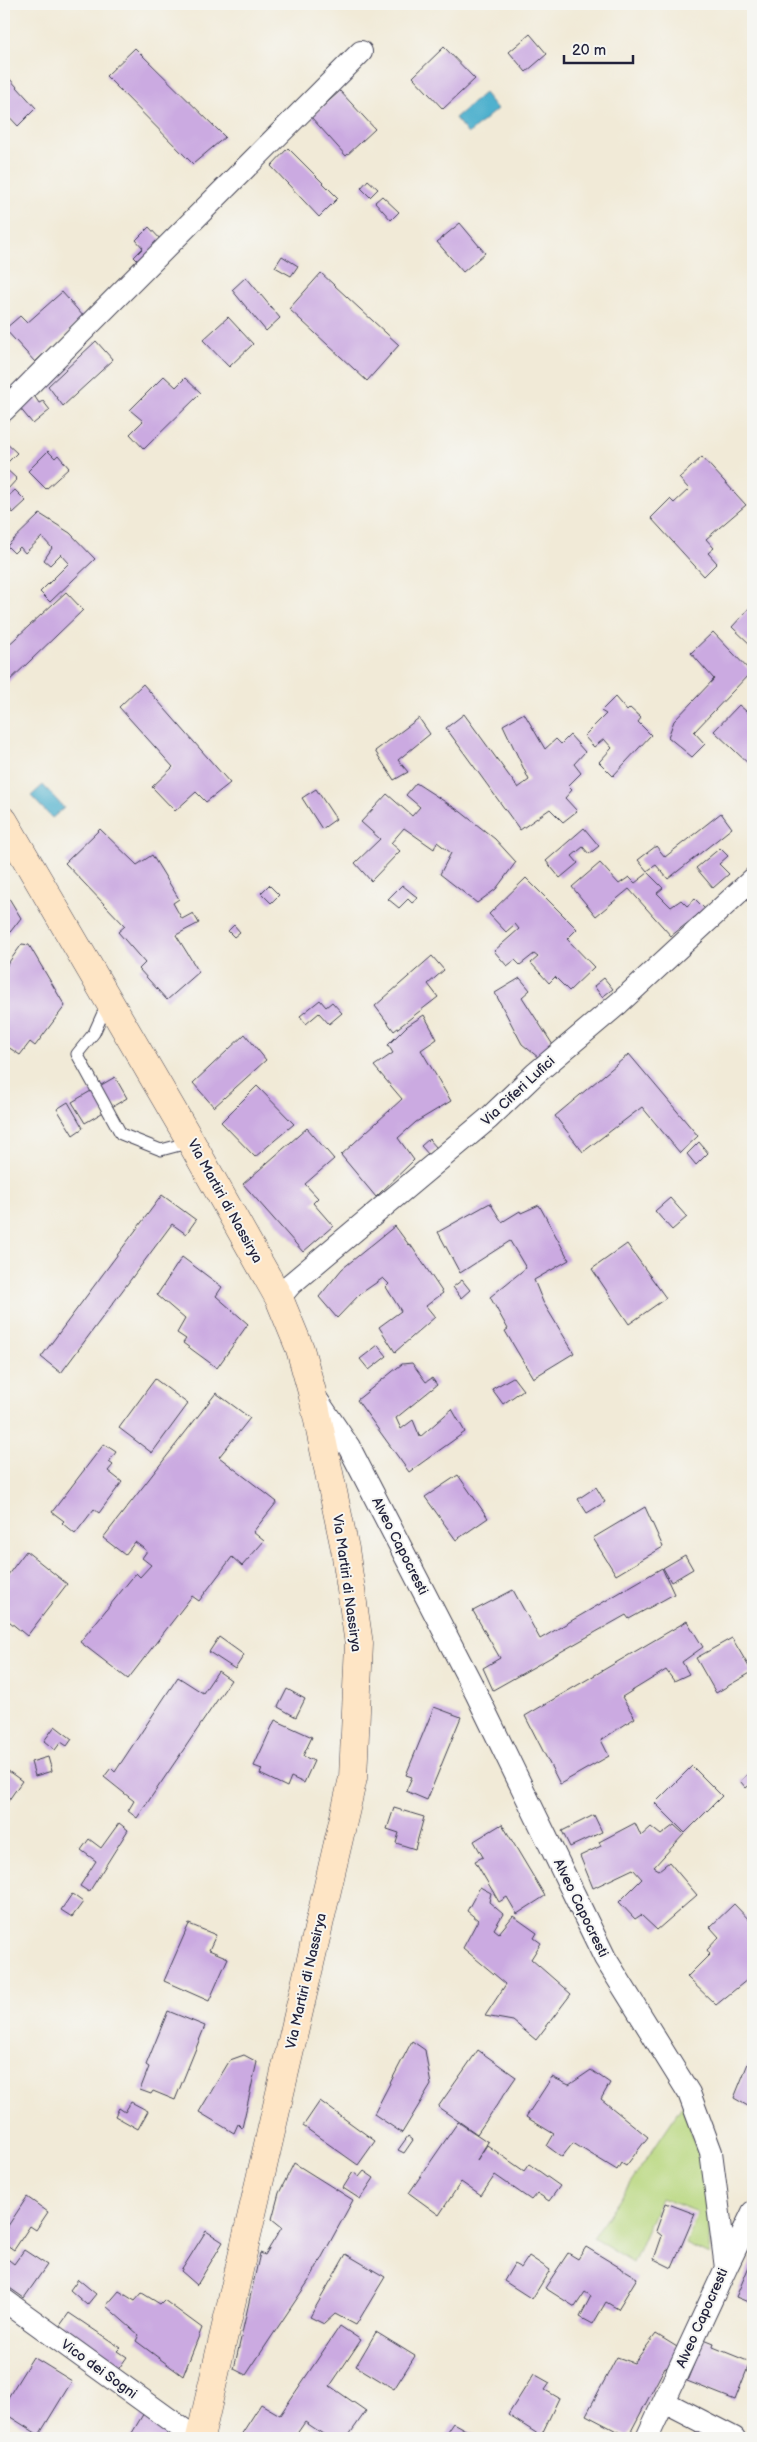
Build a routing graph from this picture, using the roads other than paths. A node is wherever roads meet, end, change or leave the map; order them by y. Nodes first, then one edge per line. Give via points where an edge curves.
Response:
1 (362, 52) dead end
2 (4, 410) edge
3 (4, 821) edge
4 (753, 879) edge
5 (109, 1000) junction
6 (192, 1142) junction
7 (279, 1298) junction
8 (312, 1392) junction
9 (753, 2212) edge
10 (726, 2268) junction
11 (4, 2300) edge
12 (664, 2402) junction
13 (195, 2438) edge
14 (200, 2438) edge
15 (647, 2438) edge
16 (734, 2438) edge

1 - 2 street
3 - 5 street, Via Martiri di Nassirya
4 - 7 street, Via Ciferi Lufici via 488,1119 291,1284
5 - 6 street, Via Martiri di Nassirya
5 - 6 lane via 94,1033 77,1054 121,1134 161,1150
6 - 7 street, Via Martiri di Nassirya
7 - 8 street, Via Martiri di Nassirya via 300,1348
8 - 10 street, Alveo Capocresti via 349,1447 476,1693 605,1958 689,2093 711,2152
8 - 14 street, Via Martiri di Nassirya via 345,1549 359,1644 353,1778
9 - 10 street
10 - 12 street, Alveo Capocresti
11 - 13 street, Vico dei Sogni
12 - 15 street, Alveo Capocresti
12 - 16 street

